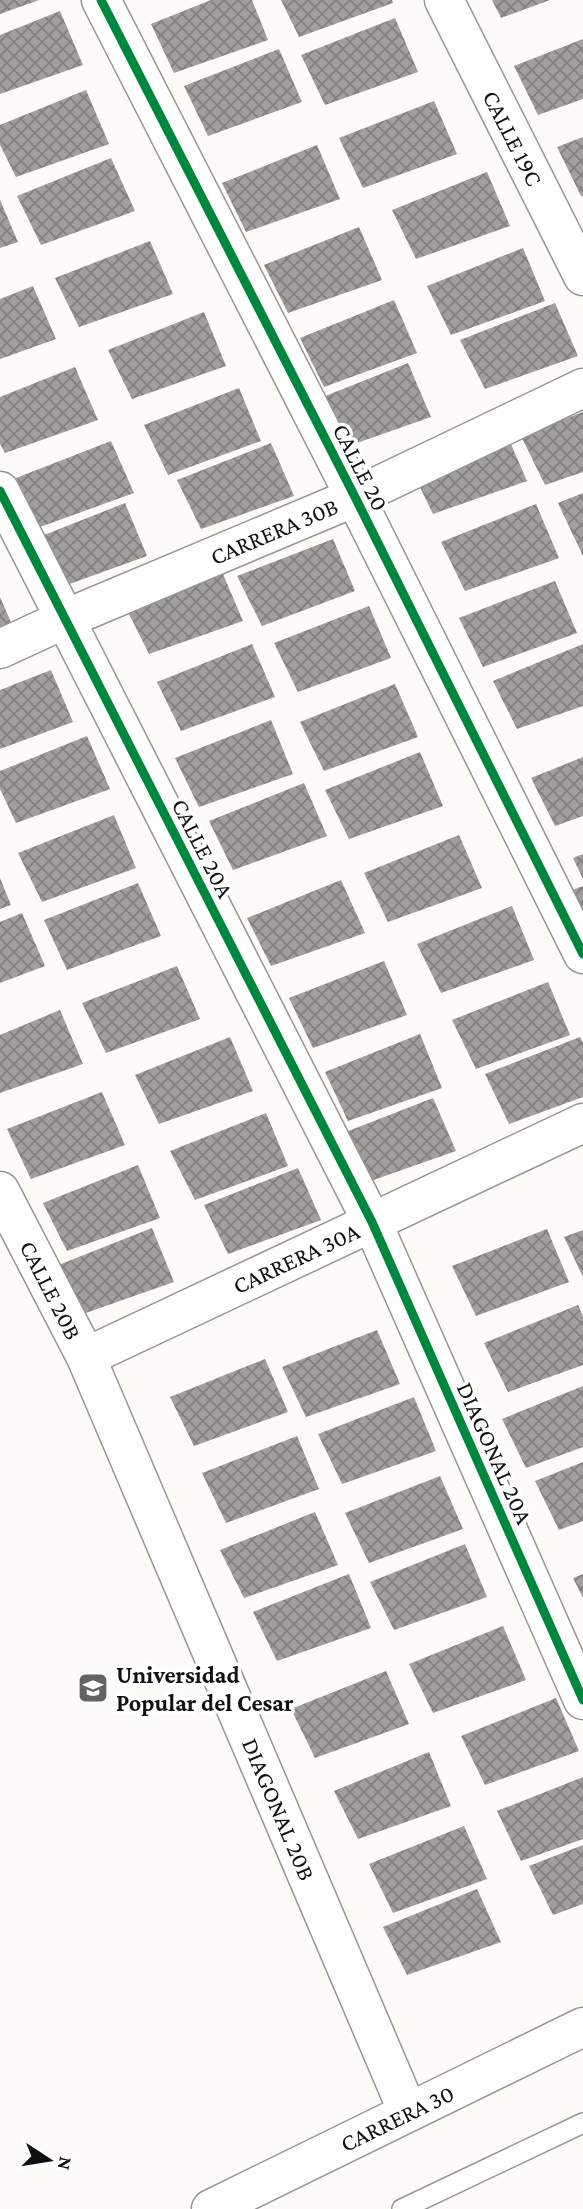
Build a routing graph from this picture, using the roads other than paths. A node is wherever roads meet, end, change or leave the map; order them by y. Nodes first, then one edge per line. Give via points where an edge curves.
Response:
1 (101, 0) edge
2 (444, 0) edge
3 (583, 276) edge
4 (583, 388) edge
5 (0, 491) edge
6 (355, 497) junction
7 (65, 619) junction
8 (0, 649) edge
9 (583, 954) edge
10 (583, 1123) edge
11 (0, 1191) edge
12 (372, 1222) junction
13 (93, 1373) junction
14 (583, 1700) edge
15 (583, 2027) edge
16 (408, 2112) junction
17 (583, 2123) edge
18 (211, 2209) edge
19 (402, 2209) edge

1 - 6 street, CALLE 20
2 - 3 street, CALLE 19C
4 - 6 street, CARRERA 30B
5 - 7 street, CALLE 20A
6 - 7 street, CARRERA 30B
6 - 9 street, CALLE 20
7 - 8 street, CARRERA 30B
7 - 12 street, CALLE 20A
10 - 12 street, CARRERA 30A
11 - 13 street, CALLE 20B
12 - 13 street, CARRERA 30A
12 - 14 street, DIAGONAL 20A
13 - 16 street, DIAGONAL 20B
15 - 16 street, CARRERA 30
16 - 18 street, CARRERA 30
17 - 19 lane

